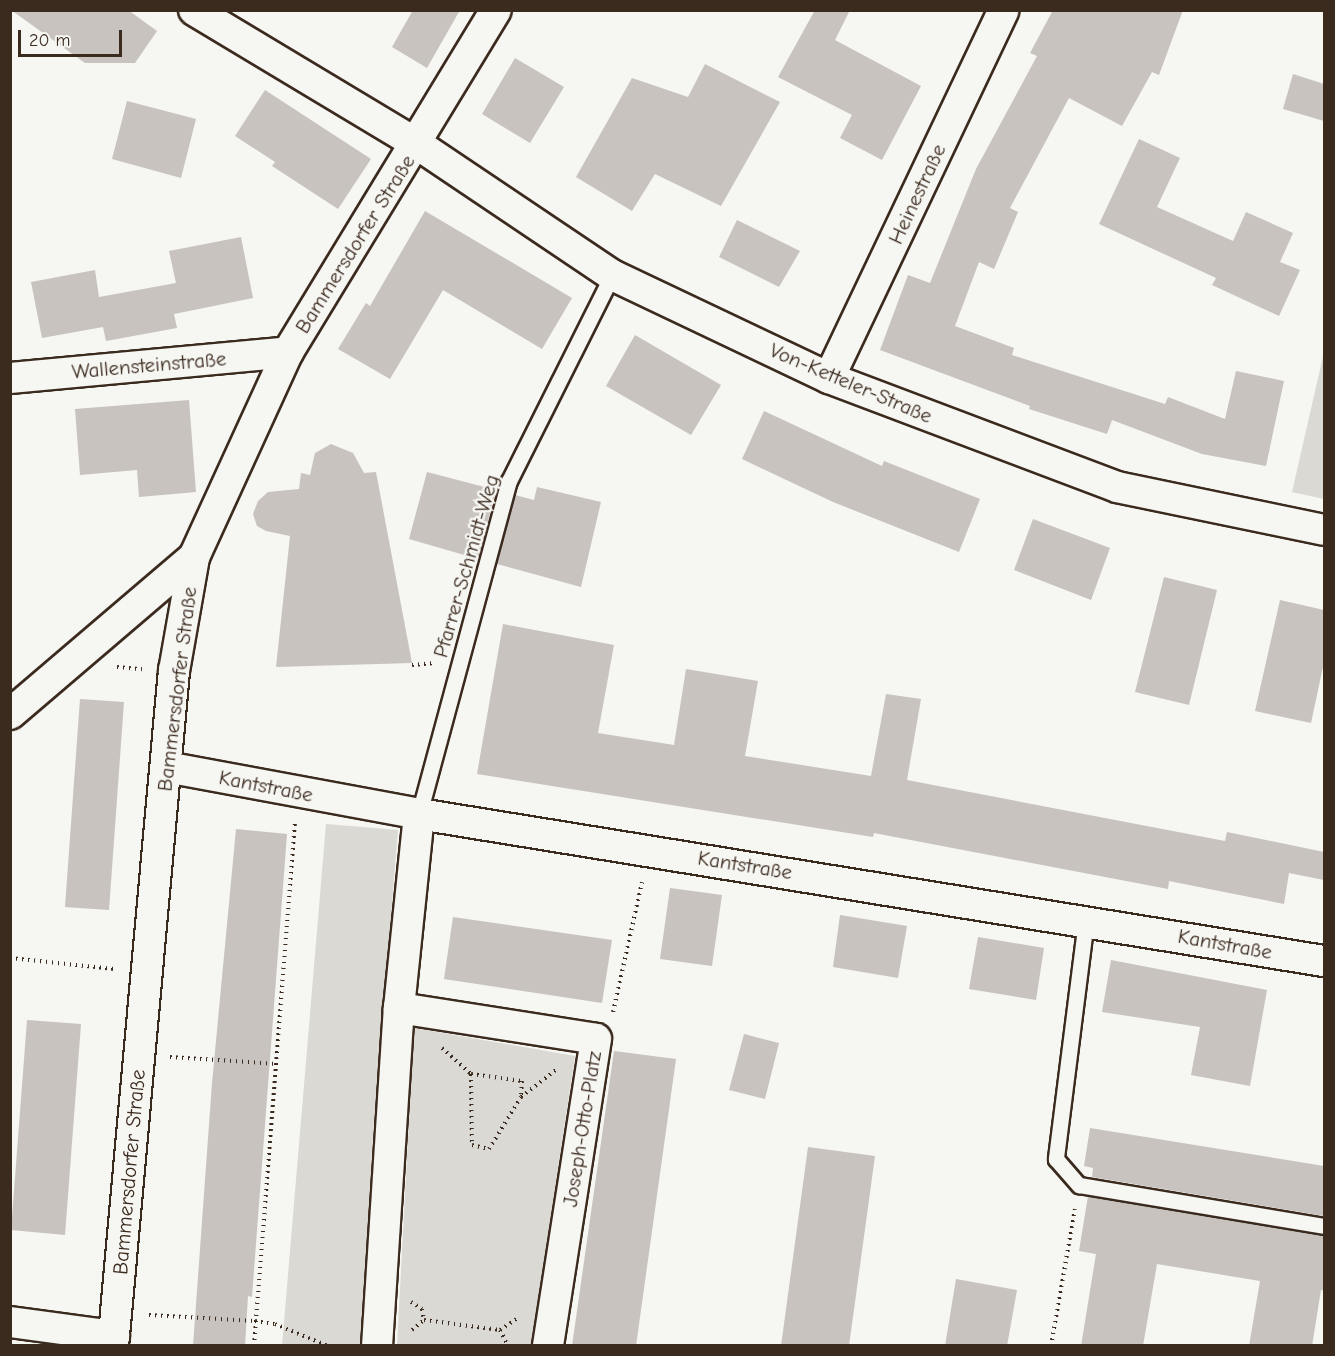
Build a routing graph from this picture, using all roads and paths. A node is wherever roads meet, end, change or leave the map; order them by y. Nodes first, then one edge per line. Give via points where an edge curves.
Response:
1 (194, 10) edge
2 (496, 10) edge
3 (1004, 10) edge
4 (417, 144) junction
5 (612, 275) junction
6 (288, 352) junction
7 (10, 378) edge
8 (829, 378) junction
9 (1324, 530) edge
10 (194, 557) junction
11 (71, 663) junction
12 (174, 671) junction
13 (10, 714) edge
14 (166, 767) junction
15 (298, 792) junction
16 (419, 814) junction
17 (650, 849) junction
18 (1086, 920) junction
19 (10, 958) edge
20 (1324, 961) edge
21 (102, 969) dead end
22 (399, 1008) junction
23 (596, 1039) junction
24 (439, 1045) dead end
25 (139, 1055) junction
26 (277, 1065) junction
27 (471, 1074) junction
28 (521, 1097) junction
29 (1079, 1185) junction
30 (1324, 1226) edge
31 (255, 1321) junction
32 (10, 1322) edge
33 (114, 1332) edge
34 (390, 1341) edge
35 (254, 1346) edge
36 (328, 1346) edge
37 (508, 1346) edge
38 (548, 1346) edge
39 (1051, 1346) edge

1 - 4 street, Von-Ketteler-Straße
2 - 4 street, Bammersdorfer Straße
3 - 8 street, Heinestraße
4 - 5 street, Von-Ketteler-Straße
4 - 6 street, Bammersdorfer Straße
5 - 8 street, Von-Ketteler-Straße
5 - 16 lane, Pfarrer-Schmidt-Weg via 509,481
6 - 7 street, Wallensteinstraße
6 - 10 street, Bammersdorfer Straße
8 - 9 street, Von-Ketteler-Straße via 1117,487
10 - 11 street
10 - 12 street, Bammersdorfer Straße
11 - 12 path
11 - 13 street
12 - 14 street, Bammersdorfer Straße
14 - 15 street, Kantstraße
14 - 25 street, Bammersdorfer Straße
15 - 16 street, Kantstraße
15 - 26 path
16 - 17 street, Kantstraße
16 - 22 street
17 - 18 street, Kantstraße
17 - 23 path via 610,1024
18 - 20 street, Kantstraße
18 - 29 lane via 1056,1159
19 - 21 path
22 - 23 street, Joseph-Otto-Platz
22 - 34 street
23 - 28 path
23 - 38 street, Joseph-Otto-Platz
24 - 27 path
25 - 26 path
25 - 33 street, Bammersdorfer Straße
26 - 31 path
27 - 28 path via 522,1081
27 - 28 path via 472,1145 489,1149
29 - 30 lane
29 - 39 path
31 - 33 path
31 - 35 path
31 - 36 path
32 - 33 street
34 - 37 path via 424,1320 500,1329

